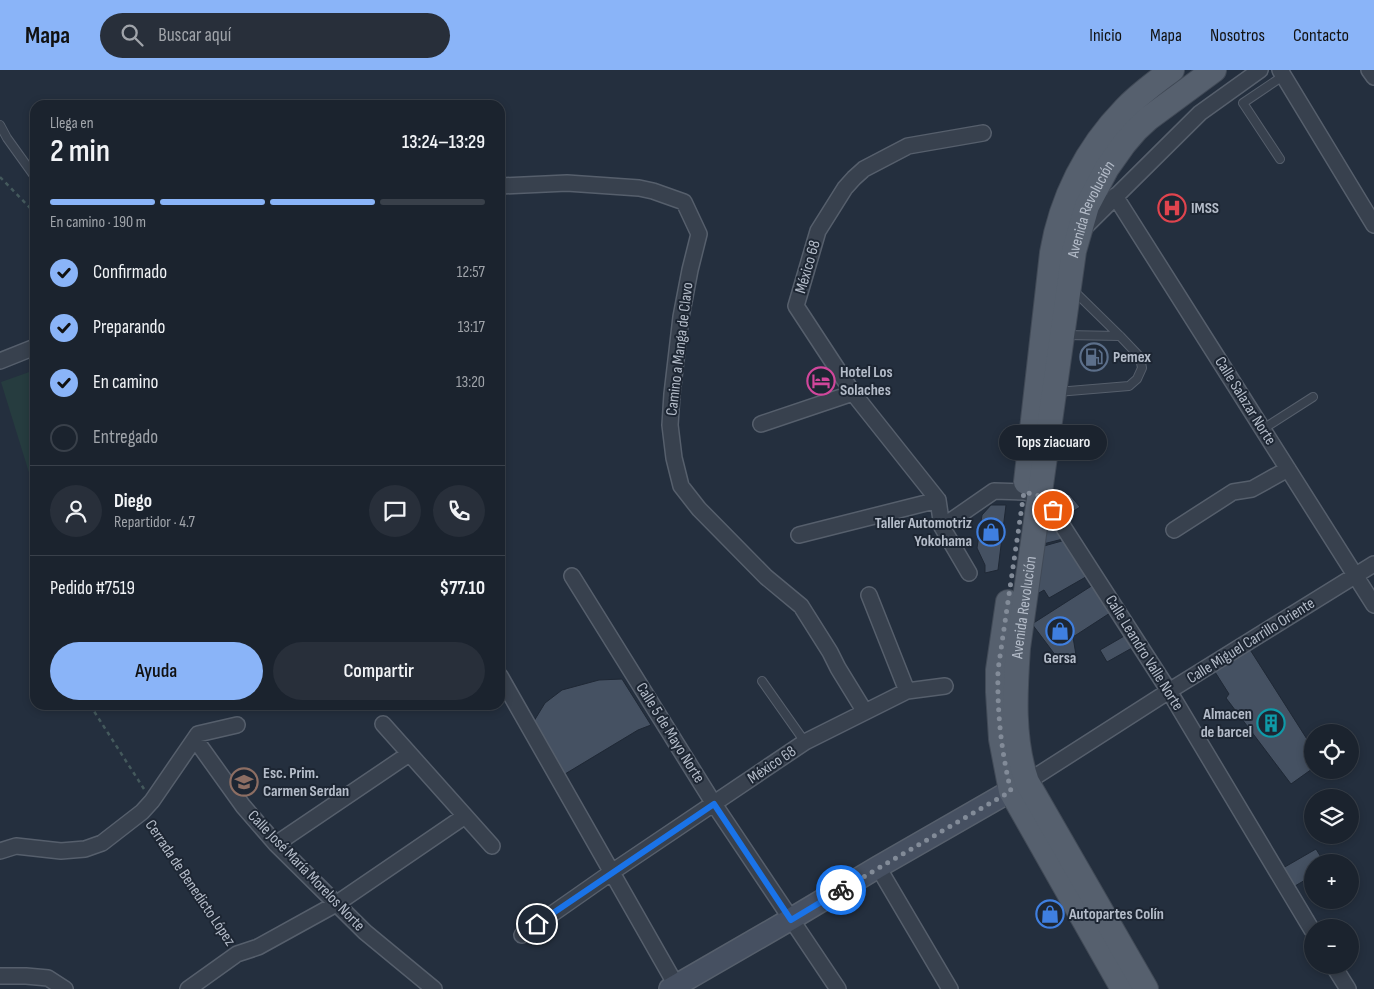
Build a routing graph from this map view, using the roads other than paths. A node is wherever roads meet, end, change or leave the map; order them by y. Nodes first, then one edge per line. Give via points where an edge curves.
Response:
1 (1172, 70) edge
2 (1214, 70) edge
3 (1260, 70) edge
4 (1369, 70) edge
5 (1281, 73) edge
6 (1374, 78) edge
7 (0, 125) edge
8 (983, 133) dead end
9 (1280, 159) dead end
10 (30, 169) edge
11 (505, 186) edge
12 (1115, 196) junction
13 (1373, 221) edge
14 (1079, 234) junction
15 (1069, 286) junction
16 (1052, 334) junction
17 (1120, 336) junction
18 (30, 349) edge
19 (0, 361) edge
20 (852, 393) junction
21 (1045, 393) junction
22 (1313, 397) dead end
23 (761, 424) dead end
24 (1263, 429) junction
25 (1288, 469) junction
26 (1032, 494) junction
27 (938, 500) junction
28 (942, 527) junction
29 (1174, 530) dead end
30 (799, 535) dead end
31 (1374, 564) edge
32 (969, 573) dead end
33 (572, 576) dead end
34 (1355, 576) junction
35 (869, 595) dead end
36 (1374, 605) edge
37 (762, 680) dead end
38 (505, 685) edge
39 (945, 686) dead end
40 (1169, 691) junction
41 (907, 692) junction
42 (865, 712) junction
43 (383, 724) dead end
44 (237, 725) dead end
45 (195, 739) junction
46 (805, 742) junction
47 (410, 754) junction
48 (1019, 787) junction
49 (714, 804) junction
50 (465, 816) junction
51 (276, 844) junction
52 (492, 846) dead end
53 (0, 851) edge
54 (878, 867) junction
55 (612, 872) junction
56 (336, 904) junction
57 (1305, 919) edge
58 (791, 920) junction
59 (522, 935) dead end
60 (1339, 974) edge
61 (0, 976) edge
62 (675, 988) edge
63 (65, 989) edge
64 (188, 989) edge
65 (434, 989) edge
66 (838, 989) edge
67 (950, 989) edge
68 (1124, 989) edge
69 (1146, 989) edge
70 (1348, 989) edge

1 - 16 main road, Avenida Revolución via 1142,93 1114,121 1072,186 1054,238
2 - 14 main road, Avenida Revolución via 1130,137 1098,183
3 - 12 street via 1200,113
4 - 6 street
5 - 9 lane via 1243,103
5 - 13 street
7 - 10 lane
8 - 20 street, México 68 via 908,146 864,169 845,188 818,231 796,306
11 - 42 street, Camino a Manga de Clavo via 567,183 639,188 684,202 698,234 680,316 672,394 670,425 681,486 699,510 766,577 801,606
12 - 14 street
12 - 24 street, Calle Salazar Norte
14 - 15 main road, Avenida Revolución
15 - 16 main road, Avenida Revolución
15 - 17 lane
16 - 17 lane
16 - 21 main road, Avenida Revolución
17 - 21 lane via 1140,357 1142,368 1129,386
18 - 19 street
20 - 23 street
20 - 27 street, México 68
21 - 26 main road, Avenida Revolución
22 - 24 lane
24 - 25 street, Calle Salazar Norte
25 - 29 street via 1252,489 1233,492
25 - 34 street, Calle Salazar Norte
26 - 28 street via 994,491
26 - 40 street, Calle Leandro Valle Norte via 1053,510
26 - 48 main road, Avenida Revolución via 1016,683 1016,725 1023,771
27 - 28 street
27 - 30 street
28 - 32 street
31 - 34 street, Calle Miguel Carrillo Oriente
33 - 49 street, Calle 5 de Mayo Norte
34 - 36 street, Calle Salazar Norte
34 - 40 street, Calle Miguel Carrillo Oriente
35 - 41 street
37 - 46 lane
38 - 55 street
39 - 41 street, México 68
40 - 48 street, Calle Miguel Carrillo Oriente
40 - 57 street, Calle Leandro Valle Norte
41 - 42 street, México 68
42 - 46 street, México 68
43 - 47 street
44 - 45 street via 198,734
45 - 51 street, Calle José María Morelos Norte via 243,806
45 - 53 street via 147,806 102,842 85,849 61,852 16,846
46 - 49 street, México 68
47 - 50 street
47 - 51 street
48 - 54 street
48 - 68 main road, Avenida Revolución
48 - 69 main road, Avenida Revolución
49 - 55 street, México 68
49 - 58 street, Calle 5 de Mayo Norte
50 - 52 street
50 - 56 street, Cerrada de Benedicto López
51 - 56 street, Calle José María Morelos Norte
54 - 58 street
54 - 67 street
55 - 59 street, México 68
55 - 62 street
56 - 64 street, Cerrada de Benedicto López via 258,947 237,954
56 - 65 street, Calle José María Morelos Norte
58 - 62 street
58 - 66 street, Calle 5 de Mayo Norte
60 - 70 street
61 - 63 street via 48,978

